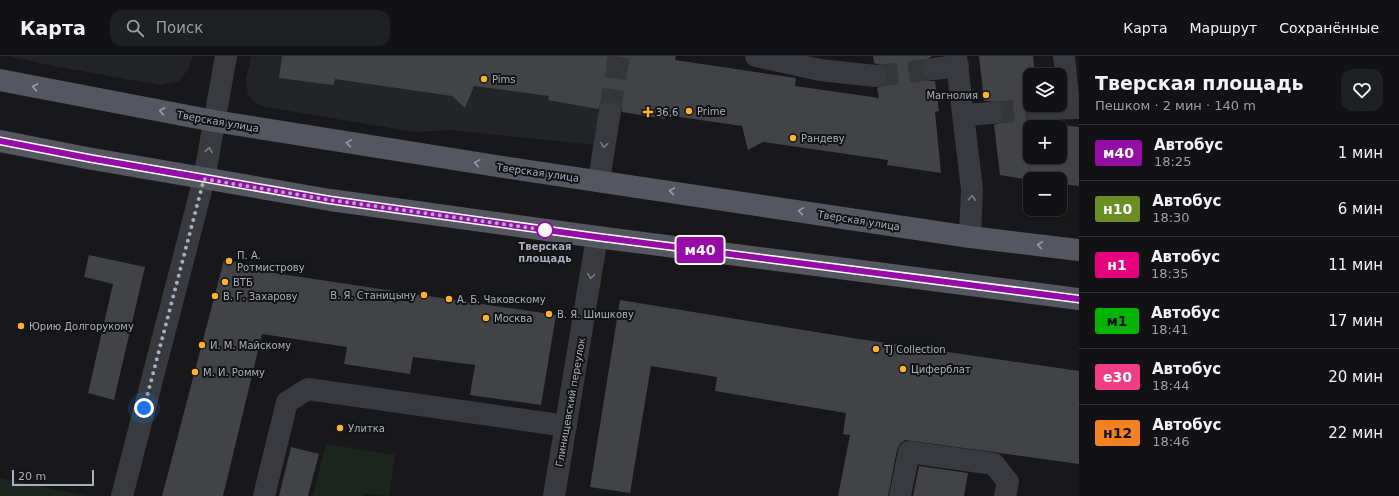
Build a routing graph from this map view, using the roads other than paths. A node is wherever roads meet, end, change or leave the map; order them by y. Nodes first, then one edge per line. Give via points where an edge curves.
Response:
1 (226, 56) edge
2 (756, 56) edge
3 (1064, 56) edge
4 (957, 61) edge
5 (934, 69) tunnel mouth
6 (876, 76) tunnel mouth
7 (0, 80) edge
8 (1074, 108) edge
9 (610, 111) tunnel mouth
10 (992, 113) tunnel mouth
11 (964, 116) junction
12 (214, 121) junction
13 (0, 141) edge
14 (204, 179) junction
15 (599, 180) junction
16 (597, 237) junction
17 (970, 237) junction
18 (1079, 250) edge
19 (1079, 299) edge
20 (566, 426) junction
21 (122, 496) edge
22 (264, 496) edge
23 (554, 496) edge
24 (900, 496) edge
25 (1005, 496) edge

1 - 12 street
2 - 6 street via 820,70
3 - 8 street
4 - 5 street
4 - 11 street
12 -> 7 main road, Тверская улица
9 -> 15 street
10 - 11 street
17 -> 11 street via 972,189
14 -> 12 street
15 -> 12 main road, Тверская улица
13 - 14 main road
14 - 16 main road via 330,200
14 - 21 street
17 -> 15 main road, Тверская улица
16 - 19 main road
16 -> 20 street, Глинищевский переулок
18 -> 17 main road, Тверская улица
20 - 22 street via 308,389 287,402
20 - 23 street, Глинищевский переулок
24 - 25 street via 909,452 994,464 1008,482

